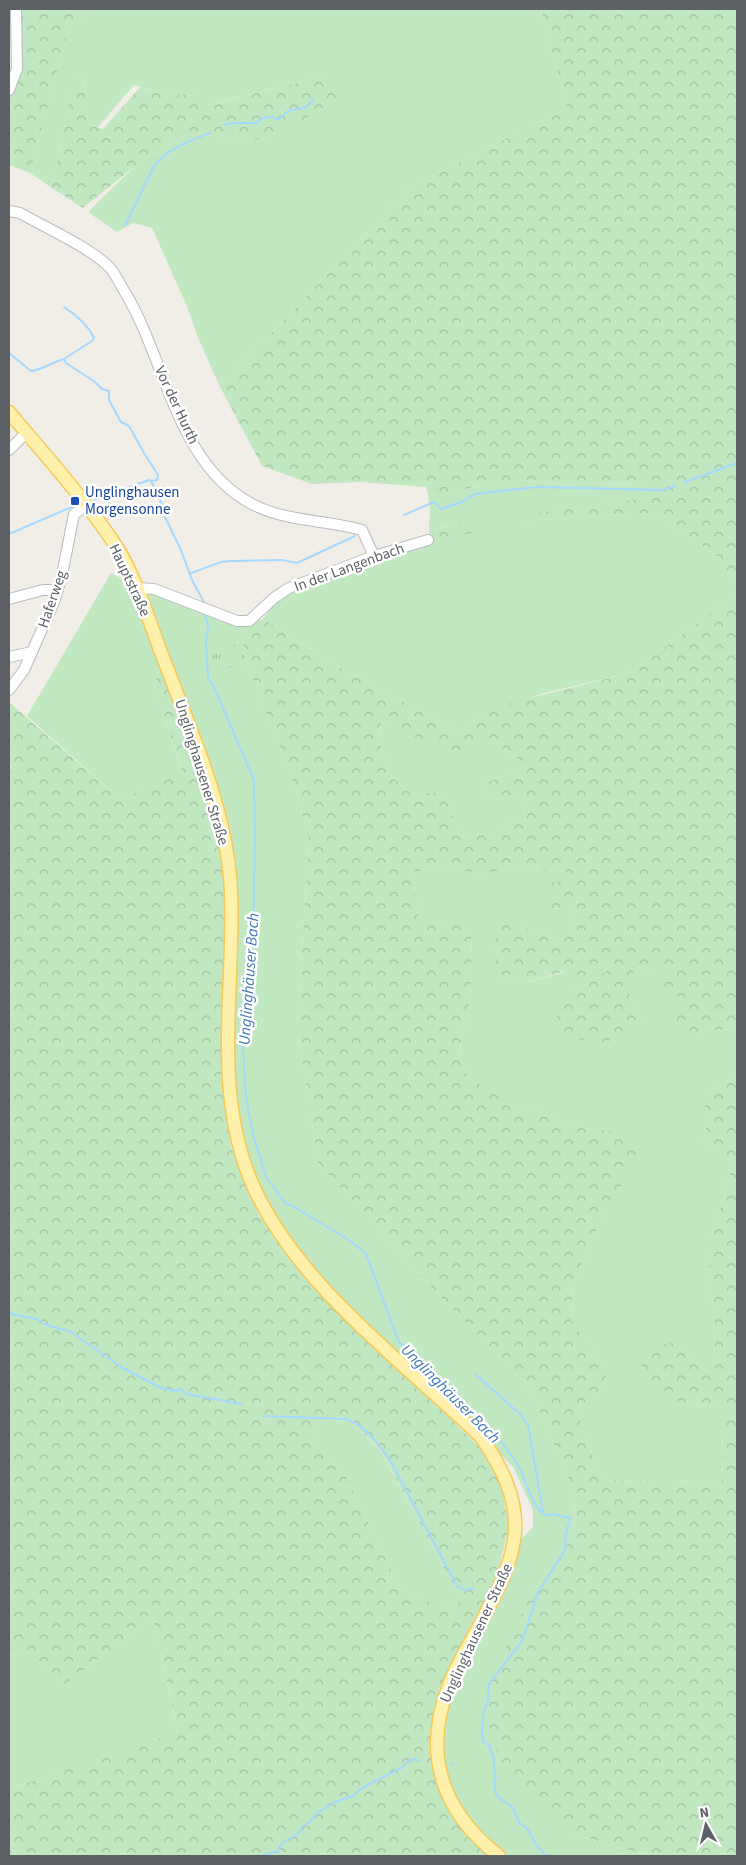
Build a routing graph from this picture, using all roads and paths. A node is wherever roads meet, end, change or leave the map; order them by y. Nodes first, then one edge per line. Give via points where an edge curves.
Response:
1 (16, 9) edge
2 (13, 38) edge
3 (9, 90) edge
4 (9, 211) edge
5 (9, 412) edge
6 (26, 433) junction
7 (9, 450) edge
8 (86, 506) junction
9 (428, 540) dead end
10 (374, 556) junction
11 (137, 588) junction
12 (58, 590) junction
13 (9, 599) edge
14 (32, 652) junction
15 (9, 657) edge
16 (164, 662) joint
17 (9, 690) edge
18 (499, 1856) edge

1 - 2 street
2 - 3 street via 17,69
4 - 10 street, Vor der Hurth via 20,213 94,255 110,268 137,313 187,433 210,468 231,490 268,511 362,530
5 - 6 main road, Hauptstraße
6 - 7 street
6 - 8 main road, Hauptstraße
8 - 11 main road, Hauptstraße via 117,548
8 - 12 street, Haferweg via 74,514
9 - 10 street, In der Langenbach
10 - 11 street, In der Langenbach via 289,588 249,622 237,621 154,589
11 - 16 main road, Hauptstraße
12 - 13 street via 43,590
12 - 14 street, Haferweg
14 - 15 street
14 - 17 street, Haferweg
16 - 18 main road, Unglinghausener Straße via 190,726 228,858 230,1100 237,1141 255,1189 272,1223 294,1253 366,1331 481,1438 496,1458 514,1505 515,1532 510,1559 502,1583 449,1684 437,1741 442,1781 455,1810 475,1835

